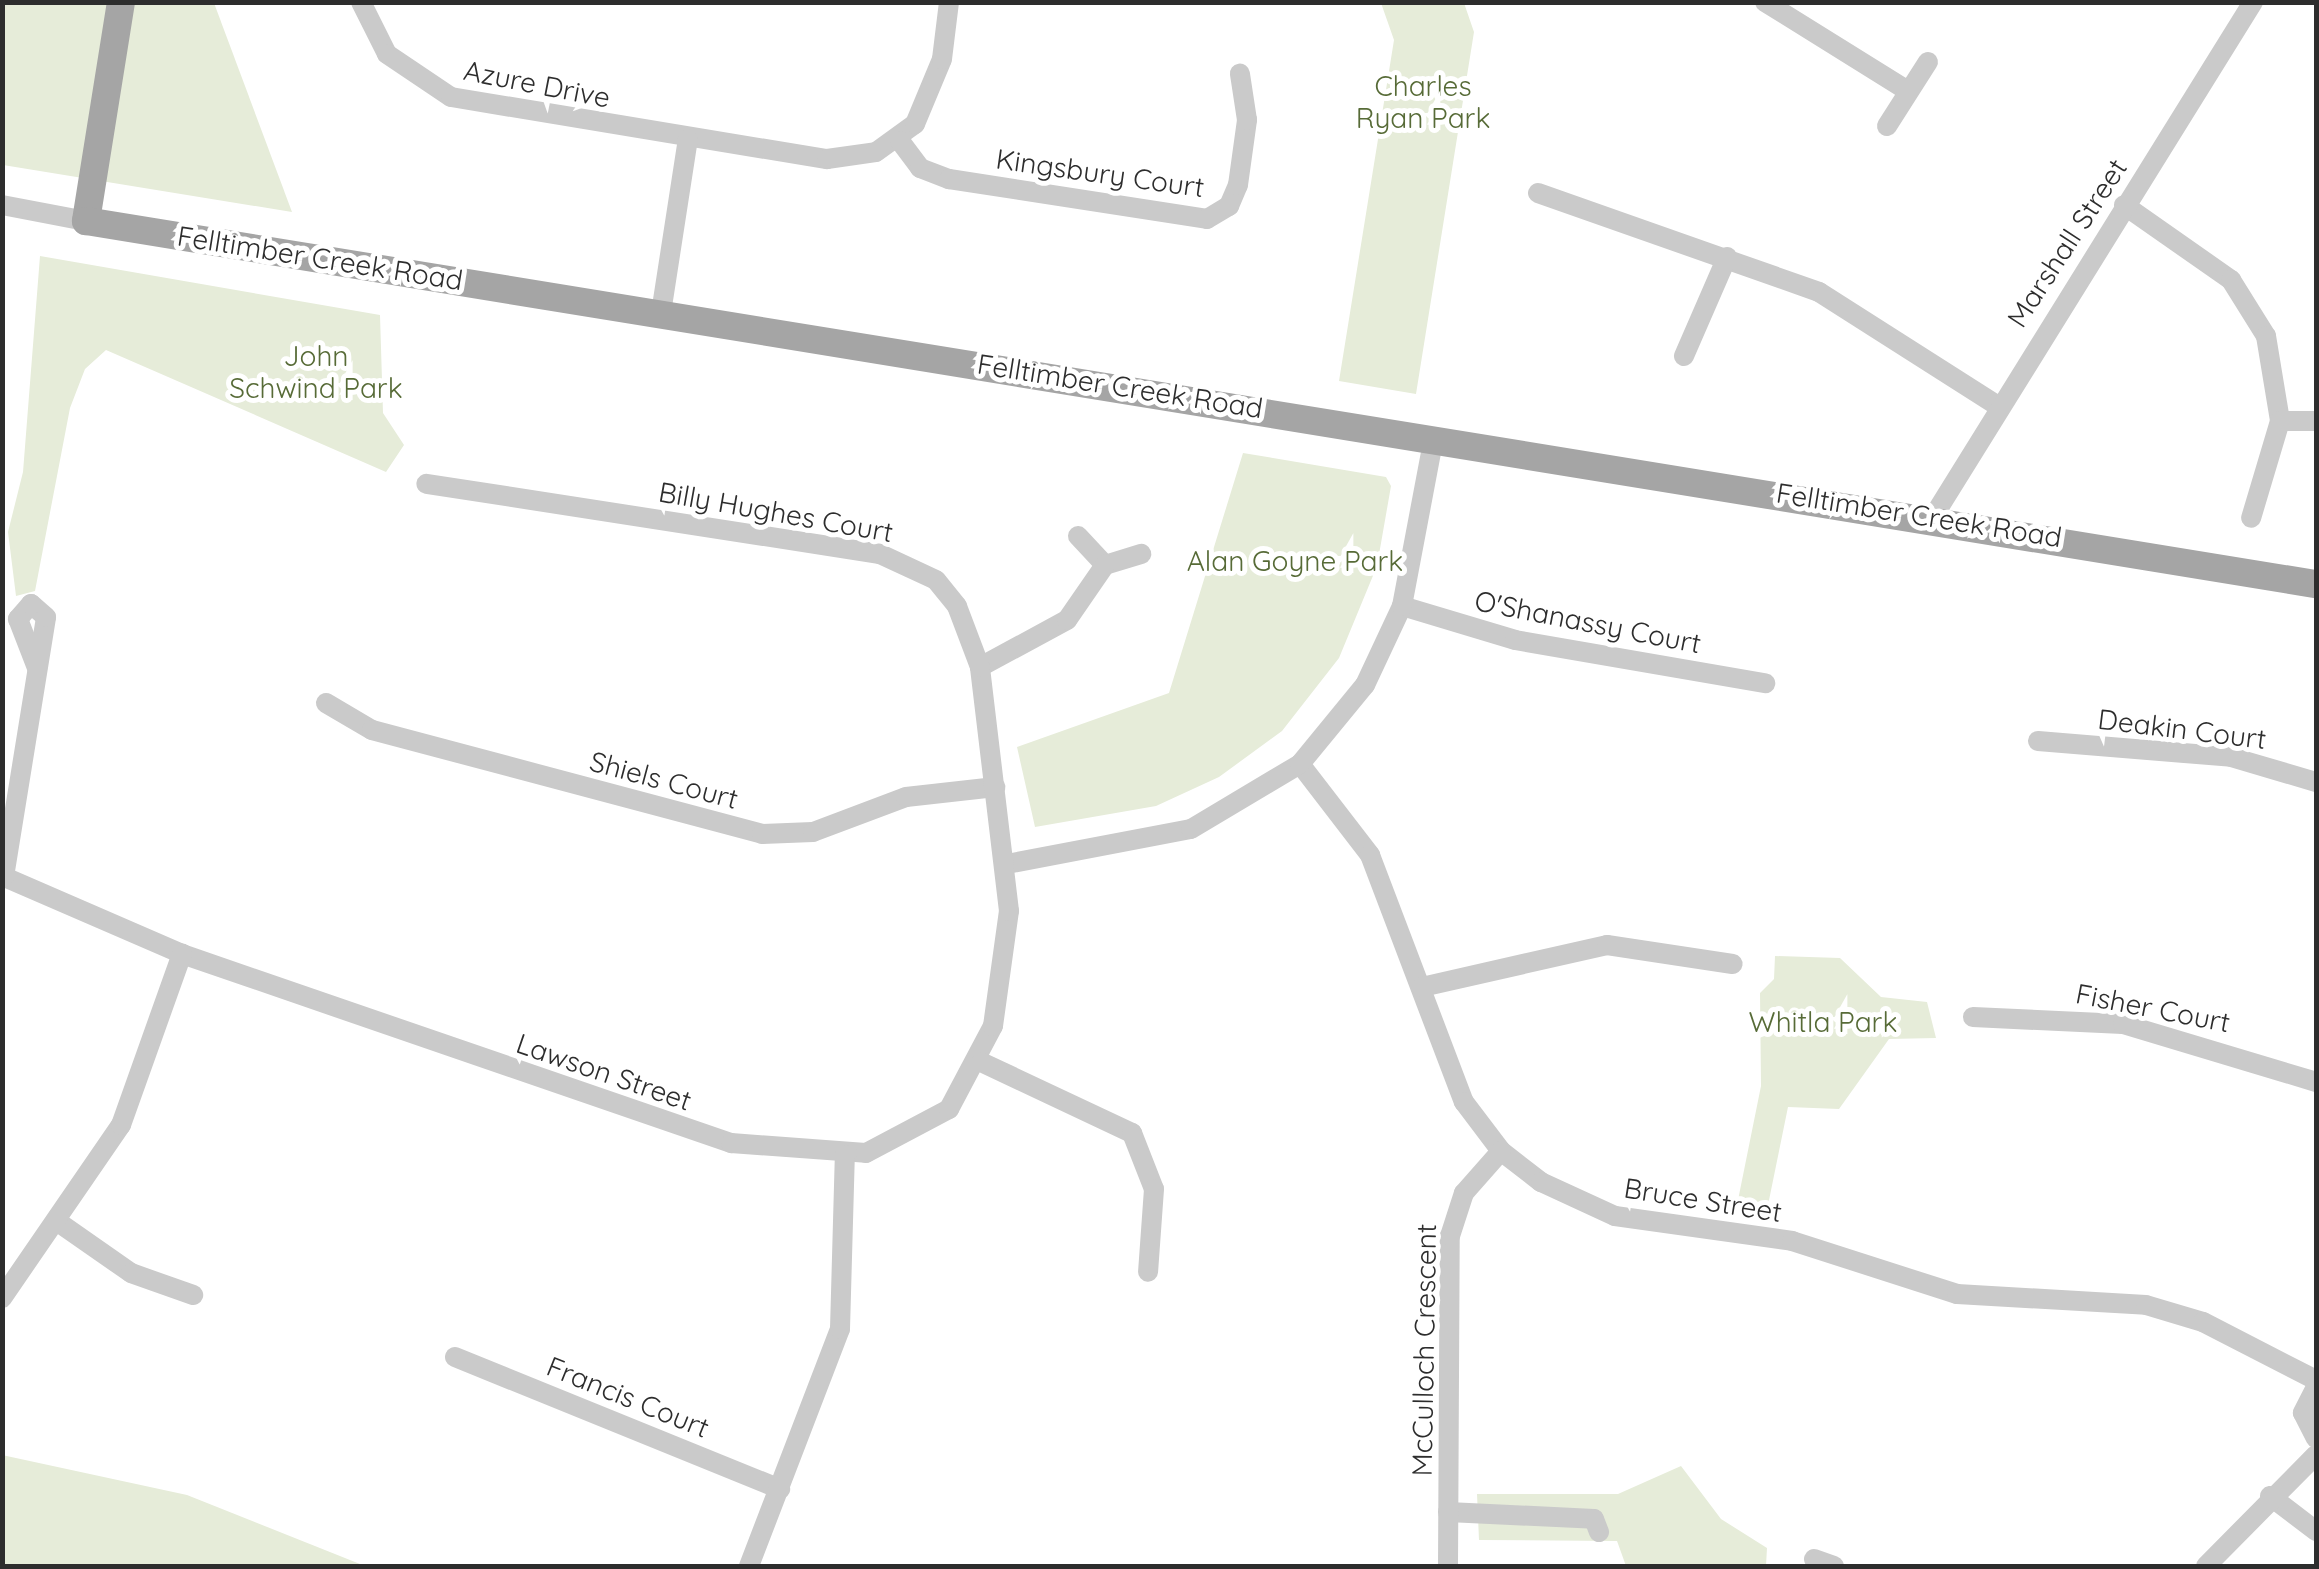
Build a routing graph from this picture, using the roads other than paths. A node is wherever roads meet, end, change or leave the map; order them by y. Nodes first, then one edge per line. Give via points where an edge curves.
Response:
1 (121, 2) edge
2 (361, 2) edge
3 (950, 2) edge
4 (1765, 2) edge
5 (2253, 2) edge
6 (1928, 62) dead end
7 (1240, 74) dead end
8 (1908, 91) junction
9 (1887, 126) dead end
10 (688, 139) junction
11 (900, 141) junction
12 (1538, 193) dead end
13 (2, 205) edge
14 (2124, 205) junction
15 (86, 220) junction
16 (1726, 257) junction
17 (661, 313) junction
18 (1684, 356) dead end
19 (1995, 404) junction
20 (2280, 421) junction
21 (2316, 421) edge
22 (1434, 437) junction
23 (426, 484) dead end
24 (1933, 517) junction
25 (2250, 518) dead end
26 (1078, 536) dead end
27 (1141, 554) dead end
28 (1105, 565) junction
29 (2237, 567) junction
30 (2316, 573) edge
31 (2316, 584) edge
32 (1402, 606) junction
33 (980, 667) junction
34 (37, 668) dead end
35 (1765, 683) dead end
36 (326, 703) dead end
37 (2038, 741) dead end
38 (1300, 764) junction
39 (2316, 782) edge
40 (995, 787) junction
41 (1007, 864) junction
42 (4, 877) edge
43 (182, 954) junction
44 (1733, 964) dead end
45 (1422, 987) junction
46 (1973, 1017) dead end
47 (981, 1062) junction
48 (2316, 1082) edge
49 (1501, 1152) junction
50 (844, 1155) junction
51 (58, 1222) junction
52 (1148, 1272) dead end
53 (193, 1295) dead end
54 (2, 1298) edge
55 (454, 1357) dead end
56 (2272, 1363) junction
57 (2316, 1383) edge
58 (2308, 1424) edge
59 (2316, 1455) edge
60 (2290, 1472) junction
61 (780, 1488) junction
62 (2270, 1496) junction
63 (1448, 1512) junction
64 (2316, 1531) edge
65 (1598, 1532) dead end
66 (749, 1566) edge
67 (1448, 1566) edge
68 (2206, 1566) edge

1 - 15 main road
2 - 10 street, Azure Drive via 387,54 451,97
3 - 11 street via 931,98
4 - 8 street
5 - 14 street, Marshall Street
6 - 8 street
7 - 11 street, Kingsbury Court via 1247,120 1238,185 1229,206 1207,219 949,179 920,168
8 - 9 street
10 - 11 street, Azure Drive via 827,159
10 - 17 street
12 - 16 street
13 - 15 street, Felltimber Creek Road
14 - 19 street, Marshall Street
14 - 20 street via 2232,280 2266,336
15 - 17 main road, Felltimber Creek Road
16 - 18 street
16 - 19 street via 1819,292
17 - 22 main road, Felltimber Creek Road
19 - 24 street, Marshall Street
20 - 21 street
20 - 25 street
22 - 24 main road, Felltimber Creek Road
22 - 32 street
23 - 33 street, Billy Hughes Court via 880,554 936,580 957,606
24 - 29 main road, Felltimber Creek Road
26 - 28 street
27 - 28 street
28 - 33 street via 1067,620
29 - 30 main road, Felltimber Creek Road
29 - 31 main road, Felltimber Creek Road
32 - 35 street, O'Shanassy Court via 1515,640
32 - 38 street via 1364,685
33 - 40 street, Billy Hughes Court
34 - 42 street
36 - 40 street, Shiels Court via 372,730 762,834 812,832 906,797
37 - 39 street, Deakin Court via 2231,757
38 - 41 street via 1178,834
38 - 45 street, Bruce Street via 1370,855
40 - 41 street, Billy Hughes Court
41 - 47 street, Lawson Street via 1007,963
42 - 43 street, Lawson Street
43 - 50 street, Lawson Street via 676,1127
43 - 51 street via 120,1125
44 - 45 street via 1606,944
45 - 49 street, Bruce Street via 1451,1076
46 - 48 street, Fisher Court via 2152,1030
47 - 50 street, Lawson Street via 925,1129
47 - 52 street via 1132,1133 1154,1188
49 - 56 street, Bruce Street via 1615,1216 1792,1241 1957,1294 2146,1305 2203,1322
49 - 63 street, McCulloch Crescent via 1453,1215
50 - 61 street via 840,1329
51 - 53 street via 131,1273
51 - 54 street
55 - 61 street, Francis Court
56 - 57 street, Bruce Street
56 - 58 street, Bruce Street
57 - 58 street
58 - 60 street
59 - 60 street
60 - 62 street
61 - 66 street
62 - 64 street
62 - 68 street
63 - 65 street via 1594,1519
63 - 67 street, McCulloch Crescent

